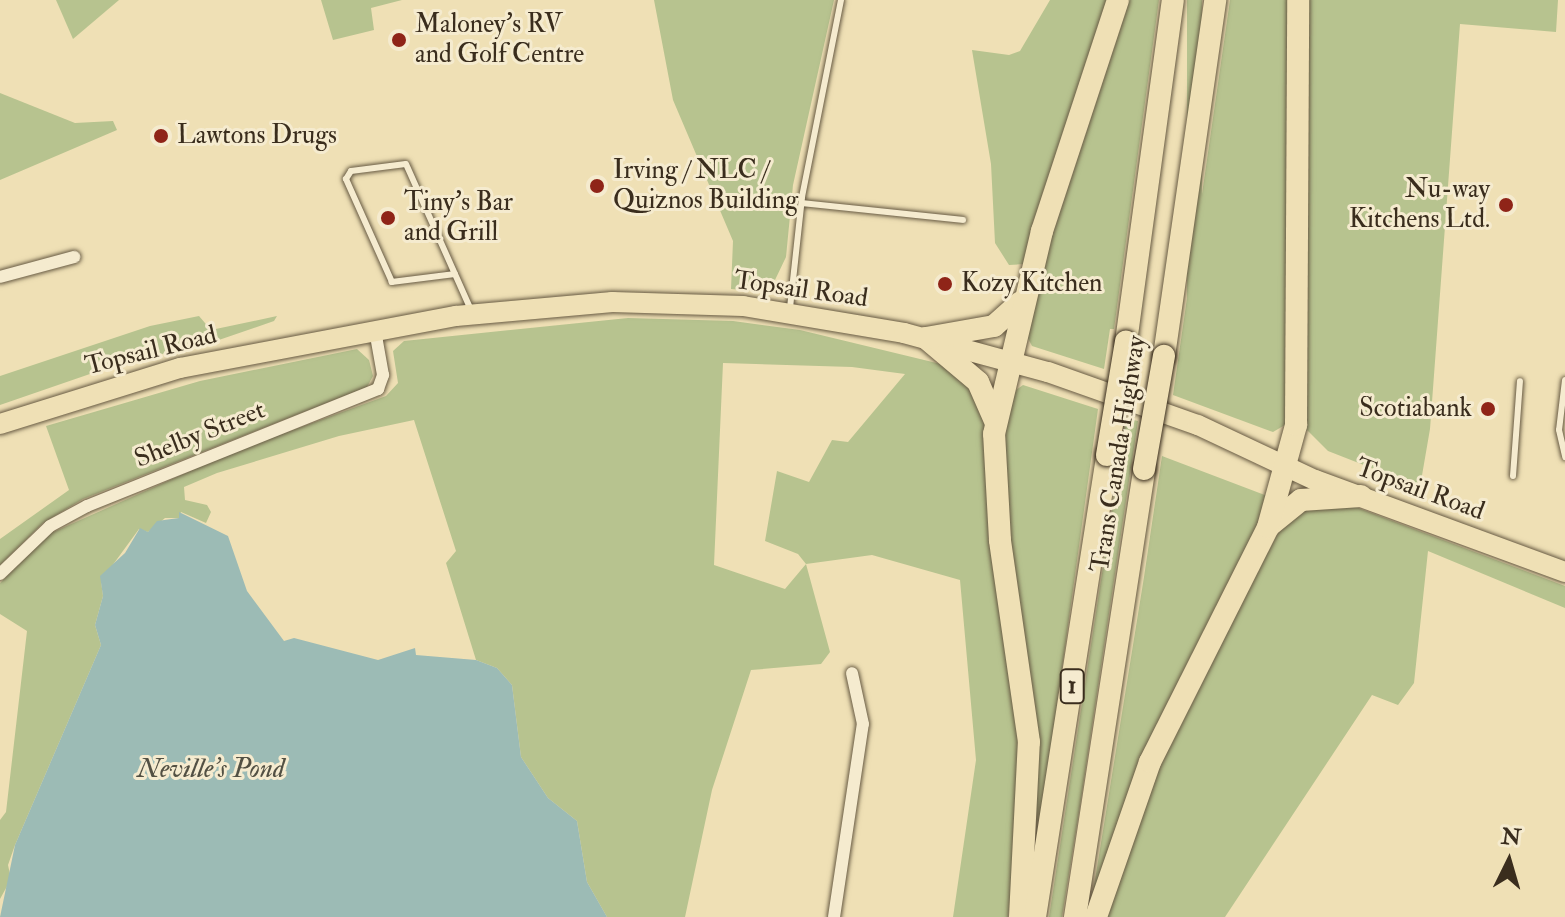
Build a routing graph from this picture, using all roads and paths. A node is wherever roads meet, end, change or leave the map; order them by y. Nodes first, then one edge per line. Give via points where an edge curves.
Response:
1 (841, 0) edge
2 (1118, 0) edge
3 (1173, 0) edge
4 (1215, 0) edge
5 (1298, 0) edge
6 (802, 203) junction
7 (963, 220) dead end
8 (74, 257) dead end
9 (455, 274) junction
10 (0, 277) edge
11 (1024, 298) junction
12 (789, 312) junction
13 (473, 314) junction
14 (375, 330) junction
15 (926, 338) junction
16 (1010, 360) junction
17 (1565, 380) edge
18 (1520, 381) dead end
19 (995, 423) junction
20 (0, 424) edge
21 (1565, 457) edge
22 (1284, 467) junction
23 (1513, 476) dead end
24 (1361, 496) junction
25 (1268, 527) junction
26 (1565, 572) edge
27 (0, 574) edge
28 (852, 673) dead end
29 (834, 917) edge
30 (1020, 917) edge
31 (1035, 917) edge
32 (1075, 917) edge
33 (1096, 917) edge

1 - 6 lane
2 - 11 highway
3 - 31 highway, Trans Canada Highway / 1, bridge via 1126,342
4 - 32 highway, Trans Canada Highway / 1, bridge
5 - 22 highway via 1296,425
6 - 7 lane
6 - 12 lane
8 - 10 street
9 - 9 lane via 406,164 351,171 346,179 392,282
9 - 13 lane
11 - 15 highway via 994,326
11 - 16 highway
12 - 13 main road, Topsail Road via 643,302
12 - 15 main road, Topsail Road
13 - 14 main road, Topsail Road
14 - 20 main road, Topsail Road via 180,368
14 - 27 street, Shelby Street via 383,375 378,389 87,506 50,526
15 - 16 main road, Topsail Road
15 - 19 highway via 978,382
16 - 19 highway
16 - 22 main road, Topsail Road via 1198,425
17 - 21 lane via 1559,430
18 - 23 lane
19 - 30 highway via 996,507 1029,742
22 - 24 main road, Topsail Road
22 - 25 highway
24 - 25 highway via 1301,500
24 - 26 main road, Topsail Road
25 - 33 highway via 1228,616 1150,762
28 - 29 street via 863,724

